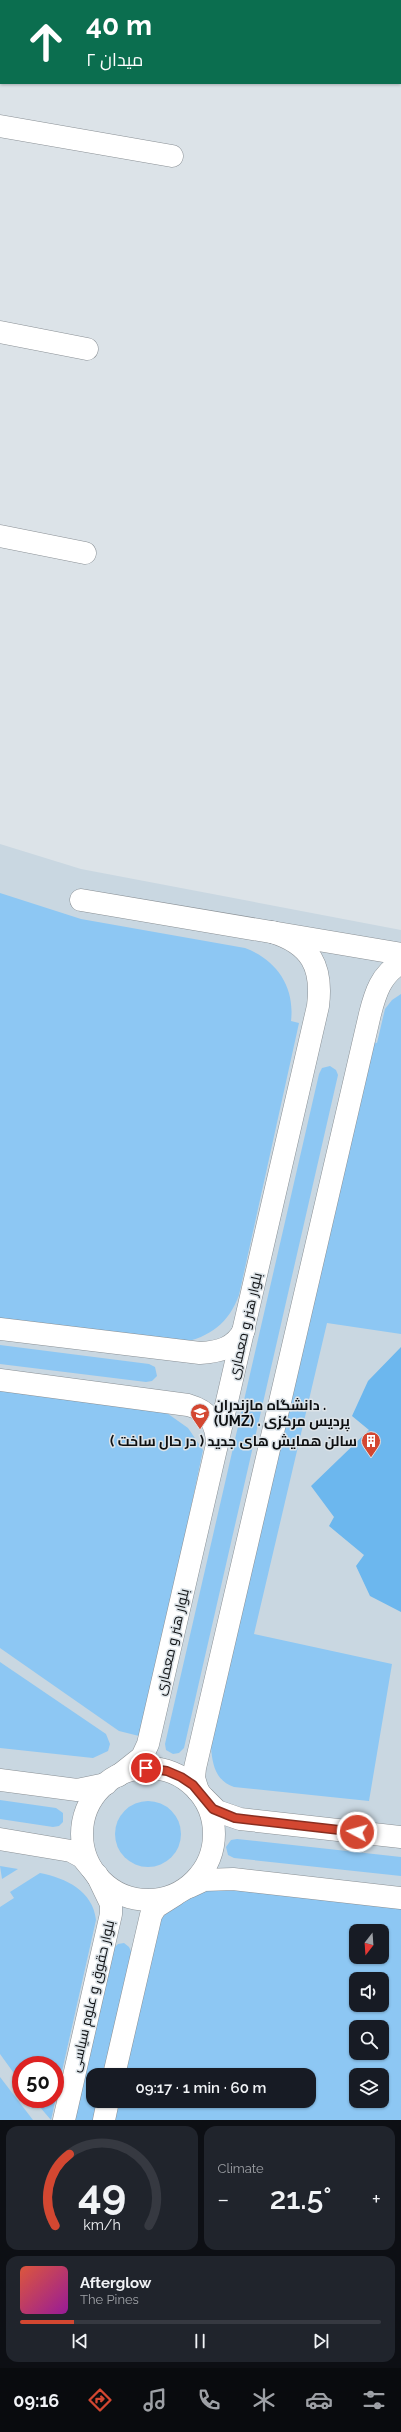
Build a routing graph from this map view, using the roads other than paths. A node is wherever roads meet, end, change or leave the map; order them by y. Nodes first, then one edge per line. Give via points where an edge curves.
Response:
1 (0, 126) edge
2 (172, 156) dead end
3 (0, 332) edge
4 (87, 349) dead end
5 (0, 536) edge
6 (85, 553) dead end
7 (81, 900) dead end
8 (272, 932) junction
9 (401, 954) edge
10 (401, 963) edge
11 (0, 1329) edge
12 (244, 1330) junction
13 (0, 1380) edge
14 (217, 1447) junction
15 (0, 1780) edge
16 (112, 1780) junction
17 (200, 1794) junction
18 (401, 1837) edge
19 (0, 1839) edge
20 (94, 1872) junction
21 (182, 1891) junction
22 (401, 1898) edge
23 (116, 2068) edge
24 (107, 2108) edge
25 (64, 2120) edge
26 (104, 2120) edge

1 - 2 street
3 - 4 street
5 - 6 street
7 - 8 street
8 - 9 street
8 - 12 street, بلوار هنر و معماری via 293,940 306,951 317,969 320,990
10 - 17 street via 382,981 370,1014 195,1768 194,1778
11 - 12 street via 196,1353 210,1353 227,1348 240,1338
12 - 14 street, بلوار هنر و معماری
13 - 14 street via 170,1401 196,1407 212,1420
14 - 16 street, بلوار هنر و معماری via 148,1744 142,1756
15 - 16 street via 77,1790
16 - 17 street via 138,1769 161,1769 181,1777
16 - 20 street via 92,1800 84,1821 83,1842
17 - 18 street via 217,1811 240,1819
17 - 21 street via 210,1809 214,1823 214,1845 203,1872
19 - 20 street via 71,1850 82,1857
20 - 21 street via 112,1890 132,1898 154,1900
20 - 25 street, بلوار حقوق و علوم سیاسی via 109,1900 111,1914
21 - 22 street via 204,1880 227,1879
21 - 23 street via 156,1907 151,1915
24 - 26 street

